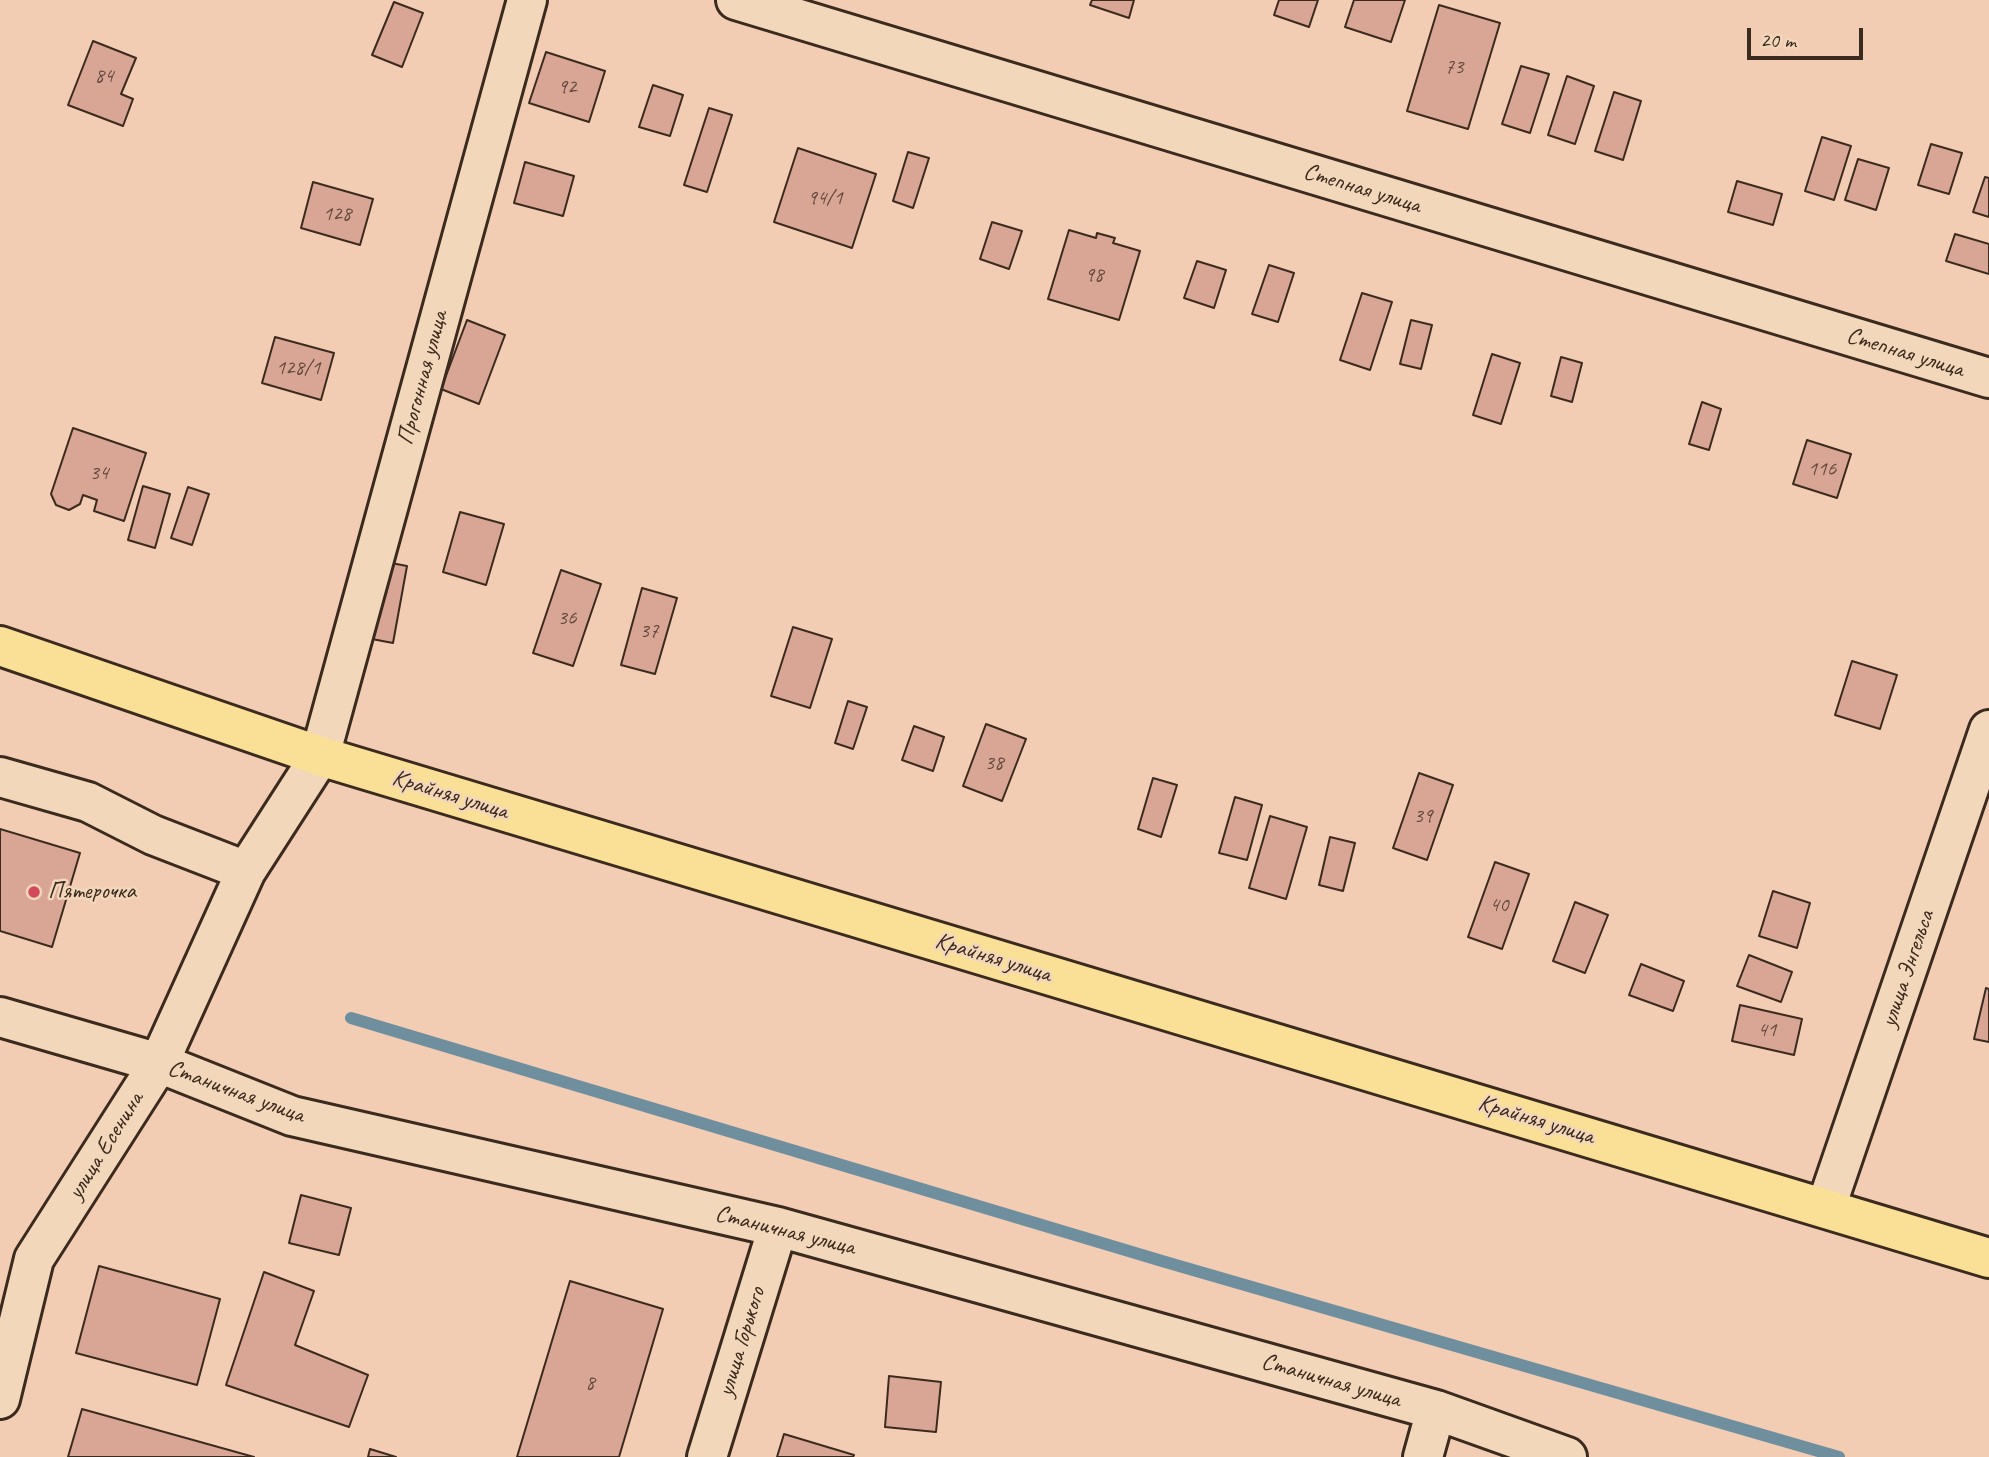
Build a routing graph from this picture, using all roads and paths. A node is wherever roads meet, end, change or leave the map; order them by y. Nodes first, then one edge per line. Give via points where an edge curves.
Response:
1 (527, 0) edge
2 (736, 0) edge
3 (1989, 378) edge
4 (0, 646) edge
5 (1989, 730) edge
6 (320, 756) junction
7 (0, 777) edge
8 (246, 871) junction
9 (0, 1017) edge
10 (159, 1063) junction
11 (1826, 1207) junction
12 (778, 1227) junction
13 (1989, 1258) edge
14 (0, 1399) edge
15 (1436, 1410) junction
16 (707, 1457) edge
17 (1423, 1457) edge
18 (1567, 1457) edge

1 - 6 street, Прогонная улица
2 - 3 street, Степная улица
4 - 6 main road, Крайняя улица
5 - 11 street, улица Энгельса
6 - 8 street, улица Есенина
6 - 11 main road, Крайняя улица
7 - 8 street via 88,802 153,835
8 - 10 street, улица Есенина
9 - 10 street, Станичная улица
10 - 12 street, Станичная улица via 292,1116
10 - 14 street, улица Есенина via 34,1259
11 - 13 main road, Крайняя улица
12 - 15 street, Станичная улица
12 - 16 street, улица Горького
15 - 17 street
15 - 18 street, Станичная улица

